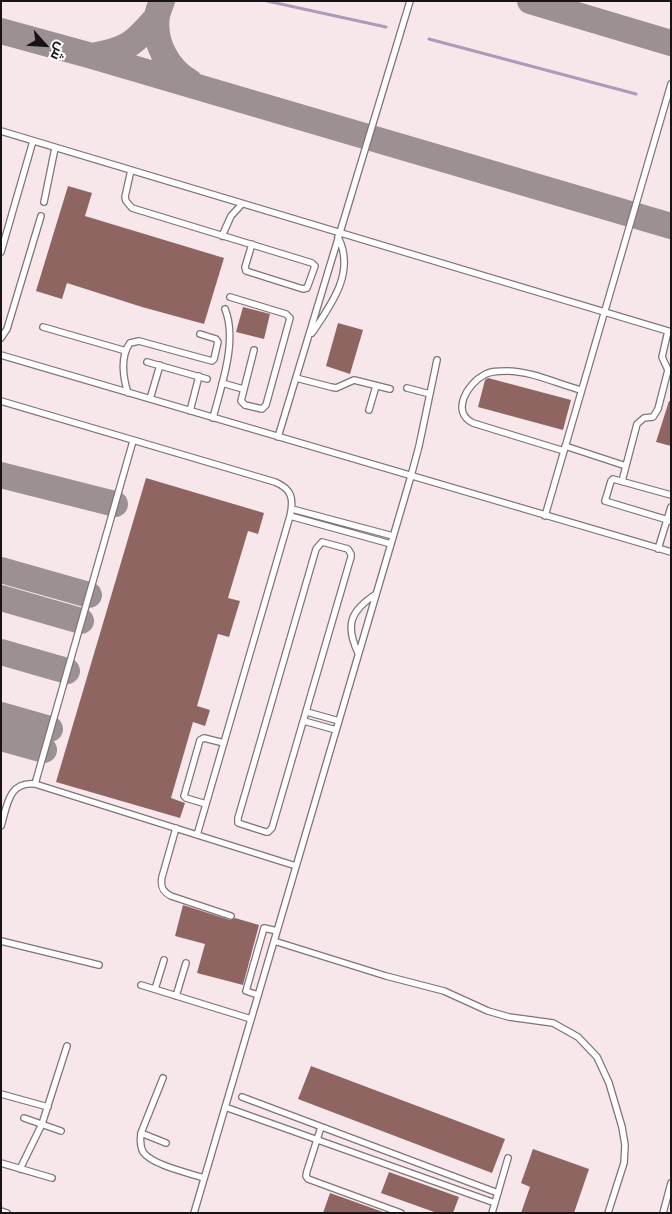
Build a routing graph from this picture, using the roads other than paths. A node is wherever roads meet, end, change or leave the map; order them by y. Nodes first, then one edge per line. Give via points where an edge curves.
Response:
1 (410, 1) edge
2 (671, 84) edge
3 (1, 131) edge
4 (33, 141) junction
5 (55, 148) junction
6 (131, 170) junction
7 (44, 202) dead end
8 (242, 204) junction
9 (40, 216) dead end
10 (339, 235) junction
11 (222, 236) junction
12 (252, 244) junction
13 (1, 252) edge
14 (230, 297) dead end
15 (225, 310) dead end
16 (604, 312) junction
17 (43, 326) dead end
18 (669, 332) edge
19 (200, 334) dead end
20 (1, 338) edge
21 (308, 339) junction
22 (254, 350) dead end
23 (126, 352) junction
24 (1, 355) edge
25 (437, 360) dead end
26 (148, 362) dead end
27 (160, 365) junction
28 (199, 376) junction
29 (207, 378) dead end
30 (296, 378) junction
31 (222, 383) junction
32 (376, 386) junction
33 (407, 388) dead end
34 (243, 389) junction
35 (390, 390) dead end
36 (581, 390) junction
37 (128, 393) junction
38 (430, 394) junction
39 (150, 399) junction
40 (1, 401) edge
41 (368, 410) dead end
42 (190, 411) junction
43 (213, 418) junction
44 (278, 437) junction
45 (133, 441) junction
46 (564, 448) junction
47 (626, 466) junction
48 (411, 476) junction
49 (622, 481) junction
50 (671, 495) edge
51 (671, 507) edge
52 (292, 509) junction
53 (290, 516) junction
54 (545, 516) junction
55 (669, 520) edge
56 (393, 536) junction
57 (391, 544) junction
58 (658, 548) junction
59 (671, 552) edge
60 (376, 594) junction
61 (358, 653) junction
62 (307, 712) junction
63 (304, 721) junction
64 (339, 721) junction
65 (336, 730) junction
66 (224, 743) junction
67 (34, 784) junction
68 (1, 795) edge
69 (9, 797) junction
70 (206, 804) junction
71 (1, 826) edge
72 (176, 828) junction
73 (197, 835) junction
74 (296, 866) junction
75 (231, 916) dead end
76 (277, 931) junction
77 (1, 941) edge
78 (274, 941) junction
79 (164, 960) dead end
80 (186, 963) dead end
81 (99, 965) dead end
82 (140, 985) dead end
83 (155, 990) junction
84 (258, 995) junction
85 (176, 996) junction
86 (251, 1018) junction
87 (67, 1046) dead end
88 (163, 1078) dead end
89 (1, 1094) edge
90 (242, 1097) dead end
91 (48, 1107) junction
92 (225, 1107) junction
93 (24, 1118) dead end
94 (42, 1124) junction
95 (321, 1127) junction
96 (60, 1131) dead end
97 (141, 1133) junction
98 (317, 1140) junction
99 (166, 1143) dead end
100 (508, 1158) dead end
101 (1, 1163) edge
102 (20, 1169) junction
103 (454, 1176) junction
104 (52, 1178) dead end
105 (204, 1178) junction
106 (671, 1183) edge
107 (451, 1187) junction
108 (498, 1193) junction
109 (495, 1203) junction
110 (1, 1211) edge
111 (7, 1213) edge
112 (194, 1213) edge
113 (401, 1213) edge
114 (492, 1213) edge
115 (608, 1213) edge
116 (662, 1213) edge

1 - 10 lane
2 - 16 lane
3 - 4 lane
4 - 5 lane
4 - 13 lane
5 - 6 lane
5 - 7 lane
6 - 8 lane
6 - 11 lane via 125,197 132,208
8 - 10 lane
8 - 11 lane via 231,216
9 - 20 lane via 7,329
10 - 16 lane
10 - 21 lane
10 - 21 lane via 345,262 342,280 336,296
11 - 12 lane
12 - 12 lane via 314,264 308,288 246,271
14 - 34 lane via 290,318 264,408 242,404
15 - 31 lane via 230,341
16 - 18 lane
16 - 36 lane
17 - 23 lane
18 - 47 lane via 662,357 668,370 658,409 653,417 644,418 637,424
19 - 23 lane via 218,342 212,361 139,341 130,343
21 - 30 lane
22 - 34 lane
23 - 37 lane via 124,376
24 - 37 lane
25 - 38 lane
26 - 27 lane
27 - 28 lane
27 - 39 lane
28 - 29 lane
28 - 42 lane
30 - 32 lane via 336,388 354,380
30 - 44 lane
31 - 34 lane
31 - 43 lane
32 - 35 lane
32 - 41 lane
33 - 38 lane
36 - 46 lane
36 - 46 lane via 522,373 495,372 477,380 461,407 466,420 473,423
37 - 39 lane
38 - 48 lane
39 - 42 lane
40 - 45 lane
42 - 43 lane
43 - 44 lane
44 - 48 lane
45 - 52 lane via 283,486 289,492
45 - 67 lane
46 - 47 lane
46 - 54 lane
47 - 49 lane
48 - 54 lane
48 - 56 lane
49 - 50 lane
49 - 55 lane via 611,480 606,502
51 - 55 lane
52 - 53 lane
52 - 56 lane
53 - 57 lane
53 - 66 lane
54 - 58 lane
55 - 58 lane
56 - 57 lane
57 - 60 lane
58 - 59 lane
60 - 61 lane
60 - 61 lane via 360,605 352,619 351,636
61 - 64 lane
62 - 63 lane
62 - 63 lane via 352,554 348,549 325,542 316,549 238,823 266,832 270,830
62 - 64 lane
63 - 65 lane
64 - 65 lane
65 - 74 lane
66 - 70 lane
66 - 70 lane via 200,740 184,796
67 - 69 lane via 20,786
67 - 72 lane
68 - 69 lane
69 - 71 lane
70 - 73 lane
72 - 73 lane
72 - 75 lane via 162,889 171,896
73 - 74 lane
74 - 76 lane
76 - 78 lane
76 - 84 lane via 264,928 246,991
77 - 81 lane
78 - 84 lane
78 - 115 lane via 444,991 488,1011 553,1024 578,1037 597,1058 622,1127 624,1163
79 - 83 lane
80 - 85 lane
82 - 83 lane
83 - 85 lane
84 - 86 lane
85 - 86 lane
86 - 92 lane
87 - 91 lane
88 - 97 lane
89 - 91 lane
90 - 95 lane
91 - 94 lane
92 - 98 lane
92 - 105 lane
93 - 94 lane
94 - 96 lane
94 - 102 lane
95 - 98 lane
95 - 103 lane
97 - 99 lane
97 - 105 lane via 143,1152 149,1158
98 - 107 lane
98 - 113 lane via 307,1171 308,1179
100 - 108 lane
101 - 102 lane
102 - 104 lane
103 - 107 lane
103 - 108 lane
105 - 112 lane
106 - 116 lane
107 - 109 lane
108 - 109 lane
109 - 114 lane
110 - 111 lane

